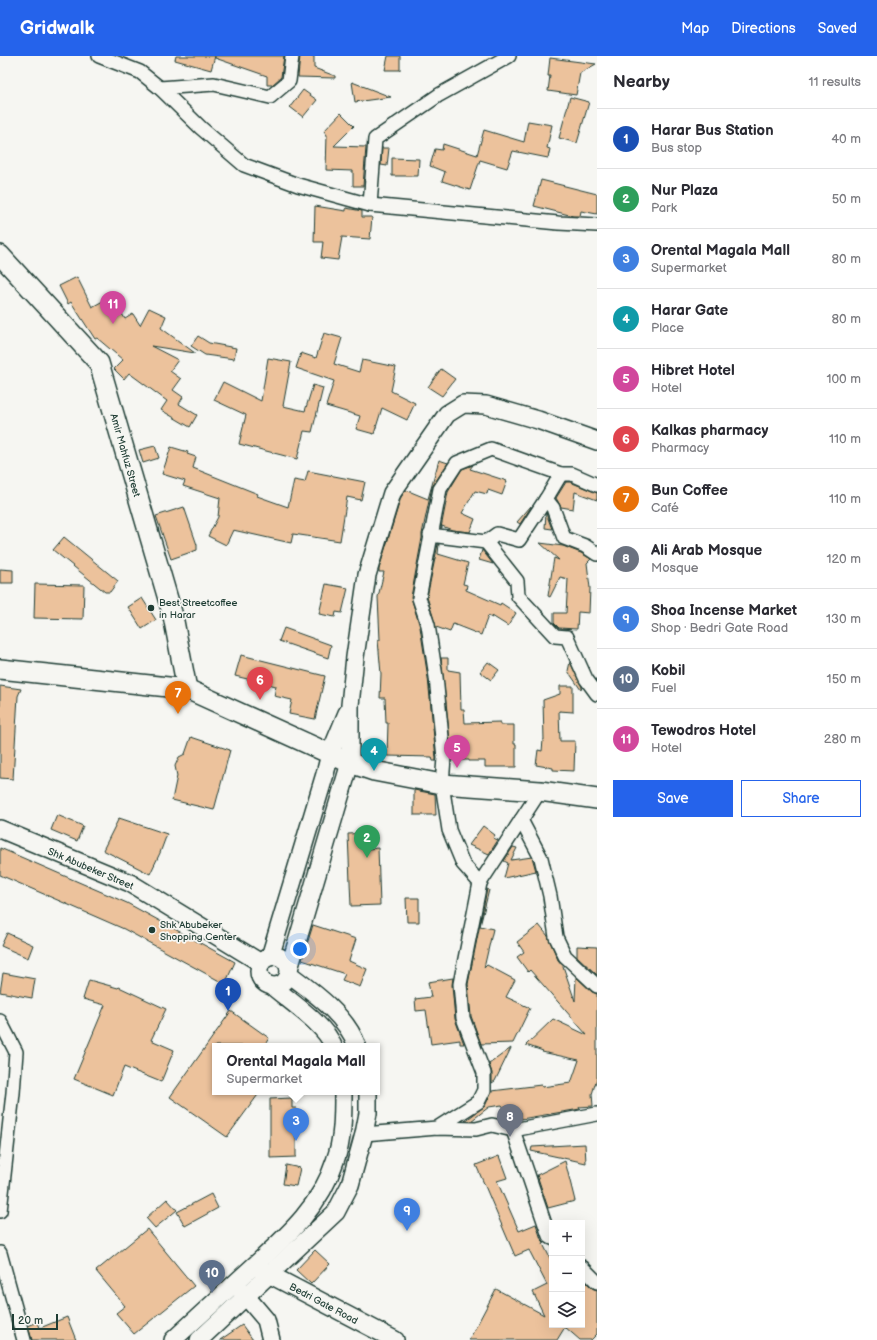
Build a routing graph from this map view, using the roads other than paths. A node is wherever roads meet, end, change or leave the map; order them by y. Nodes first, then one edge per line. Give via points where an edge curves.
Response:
1 (99, 56) edge
2 (292, 56) edge
3 (509, 56) edge
4 (160, 88) junction
5 (370, 205) junction
6 (597, 225) edge
7 (0, 255) edge
8 (597, 442) edge
9 (560, 474) junction
10 (597, 485) edge
11 (546, 498) junction
12 (430, 535) junction
13 (486, 542) junction
14 (597, 554) edge
15 (0, 669) edge
16 (592, 678) edge
17 (187, 689) junction
18 (597, 694) edge
19 (350, 705) junction
20 (330, 754) junction
21 (350, 763) junction
22 (442, 784) junction
23 (540, 791) junction
24 (597, 799) edge
25 (521, 820) junction
26 (0, 829) edge
27 (298, 864) junction
28 (318, 872) junction
29 (480, 883) junction
30 (266, 960) junction
31 (288, 971) junction
32 (272, 986) junction
33 (597, 986) edge
34 (0, 1021) edge
35 (332, 1043) edge
36 (351, 1043) edge
37 (343, 1095) edge
38 (368, 1095) edge
39 (597, 1114) edge
40 (437, 1128) junction
41 (513, 1130) junction
42 (364, 1134) junction
43 (330, 1174) junction
44 (350, 1185) junction
45 (0, 1211) edge
46 (549, 1236) edge
47 (0, 1253) edge
48 (254, 1266) junction
49 (585, 1271) edge
50 (269, 1274) junction
51 (597, 1282) edge
52 (235, 1284) junction
53 (246, 1297) junction
54 (24, 1340) edge
55 (173, 1340) edge
56 (199, 1340) edge
57 (271, 1340) edge
58 (395, 1340) edge

1 - 4 street via 140,72
2 - 4 street via 289,81 270,97 214,84
3 - 5 street via 440,95 375,139
4 - 5 street via 201,128 244,164 298,185
5 - 6 street
7 - 17 main road, Amir Mahfuz Street via 99,363 173,616
8 - 19 street via 538,420 486,405 463,404 447,414 392,493 367,575
9 - 10 street via 572,474
9 - 11 street
9 - 12 street via 490,449 457,463 440,489
11 - 13 street via 519,540 497,534
11 - 14 street via 553,508 564,538
12 - 13 street
12 - 22 street via 418,598 428,625 436,677 444,758
13 - 16 street via 517,581 518,596 555,636 567,637
15 - 17 main road
16 - 18 street
17 - 20 main road
19 - 20 street
19 - 21 street
20 - 21 main road
20 - 27 street
21 - 22 main road via 374,771
21 - 28 street
22 - 23 main road
22 - 29 street via 449,830 463,864
23 - 24 main road
23 - 25 street
25 - 29 street
25 - 33 street via 541,858 556,937 565,956
26 - 30 street, Shk Abubeker Street via 130,883
27 - 28 street
27 - 30 street
28 - 31 street
29 - 40 street via 460,984 464,1018 484,1073 484,1090 478,1102
30 - 31 street via 280,958 287,964
30 - 32 street via 259,972 260,977
31 - 32 street via 287,978 281,984
31 - 36 street via 335,1011
32 - 35 street via 316,1022
34 - 45 street via 16,1052
37 - 43 street via 341,1134 336,1161
38 - 42 street
39 - 41 street
40 - 41 street via 476,1129 492,1125
40 - 42 street
41 - 46 street
42 - 44 street
43 - 44 street
43 - 48 street via 322,1193 307,1214
44 - 50 street via 336,1212
47 - 54 street
48 - 50 street, Bedri Gate Road
48 - 52 street
49 - 51 street
50 - 53 street
50 - 58 street, Bedri Gate Road
52 - 53 street
52 - 55 street
53 - 56 street
53 - 57 street via 266,1320

